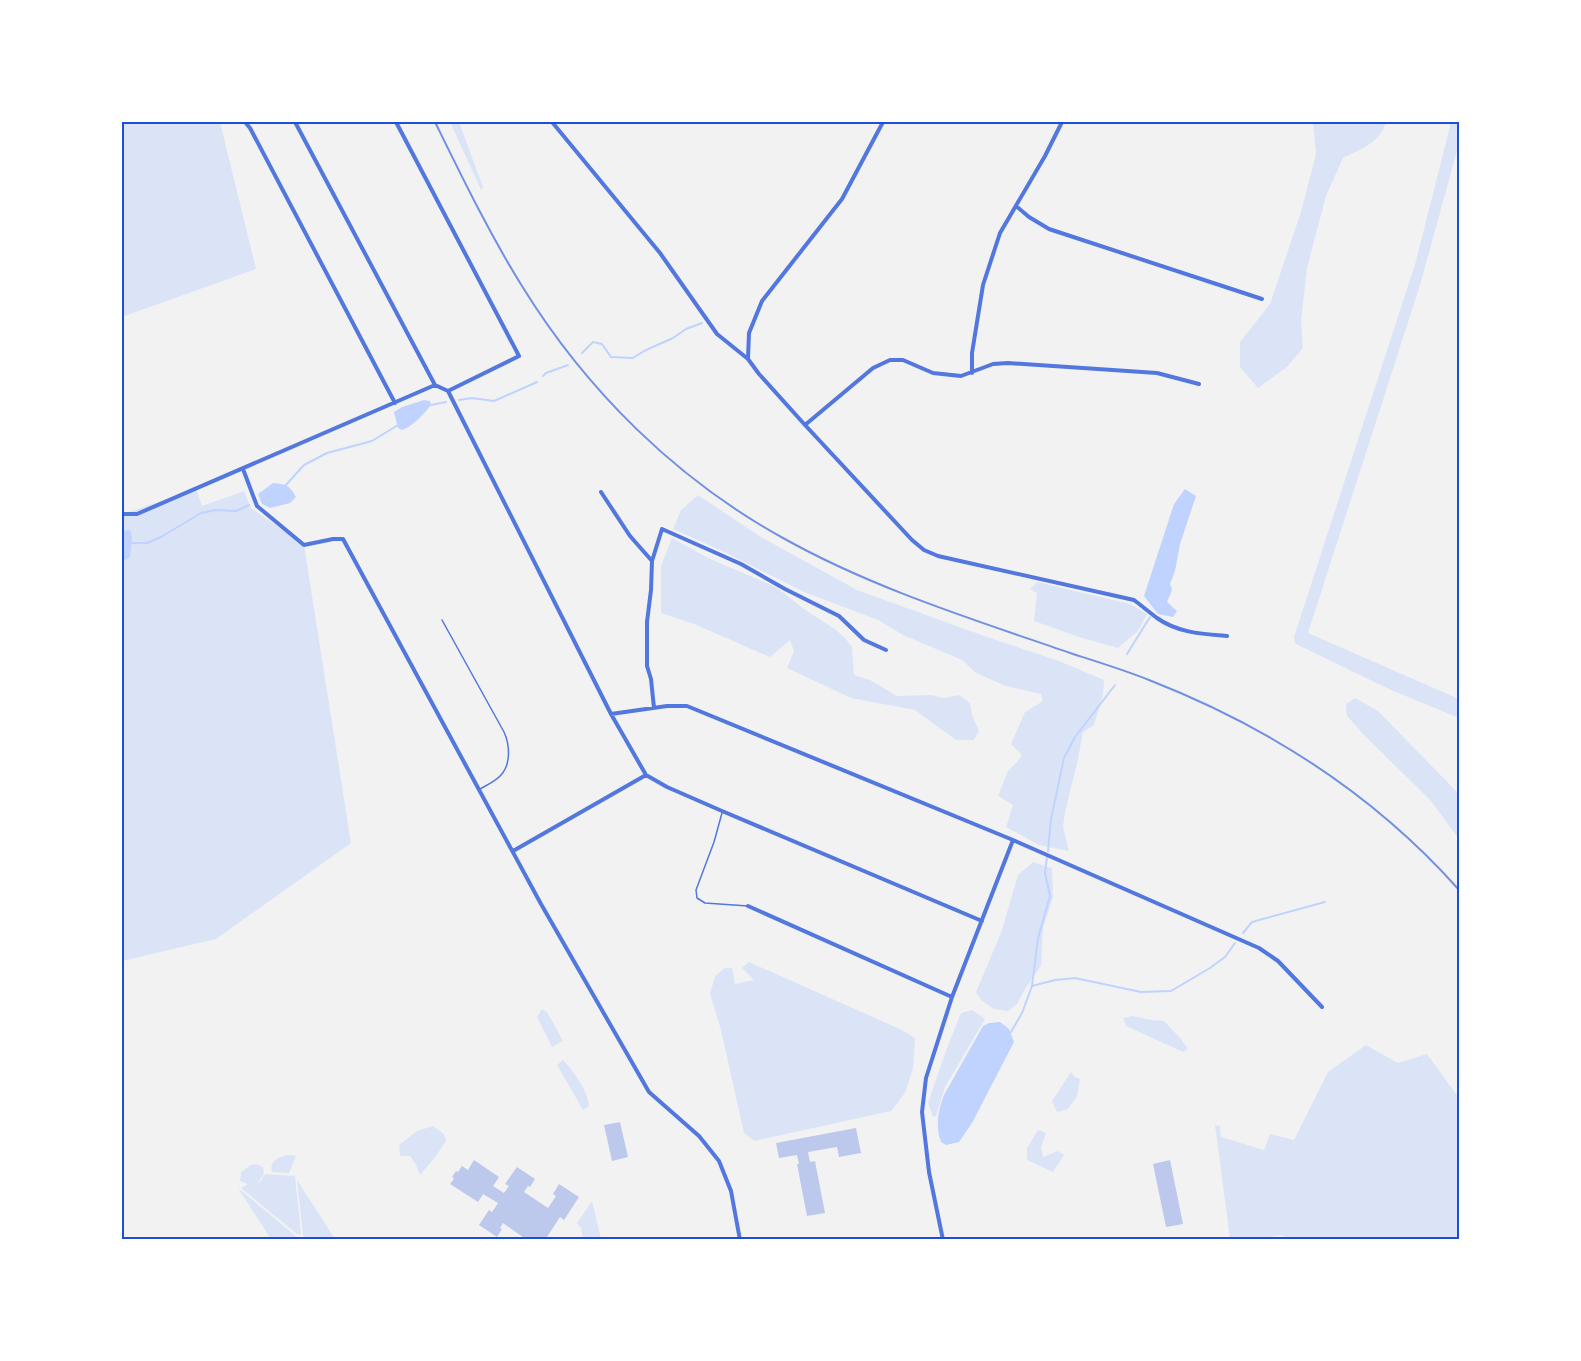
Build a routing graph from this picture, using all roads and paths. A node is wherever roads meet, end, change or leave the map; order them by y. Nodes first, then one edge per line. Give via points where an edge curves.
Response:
1 (245, 122) edge
2 (295, 122) edge
3 (396, 122) edge
4 (552, 122) edge
5 (883, 122) edge
6 (1062, 122) edge
7 (1016, 206) junction
8 (1262, 299) dead end
9 (748, 359) junction
10 (972, 373) junction
11 (1199, 384) dead end
12 (435, 385) junction
13 (448, 391) junction
14 (395, 403) junction
15 (805, 425) junction
16 (243, 469) junction
17 (601, 492) dead end
18 (122, 514) edge
19 (652, 561) junction
20 (442, 620) dead end
21 (1227, 636) dead end
22 (886, 650) dead end
23 (654, 708) junction
24 (611, 714) junction
25 (646, 775) junction
26 (479, 790) junction
27 (722, 811) junction
28 (1013, 840) junction
29 (513, 851) junction
30 (748, 906) joint
31 (982, 921) junction
32 (952, 997) junction
33 (1322, 1007) dead end
34 (740, 1239) edge
35 (943, 1239) edge

1 - 14 street
2 - 12 street
3 - 13 street via 519,356
4 - 9 street via 660,252 717,334
5 - 9 street via 842,199 762,301 749,333
6 - 7 street
7 - 8 street via 1049,229
7 - 10 street via 1000,233 983,285
9 - 15 street
10 - 11 street via 993,364 1008,363 1157,373
10 - 15 street via 933,373 903,360 890,360 873,368
12 - 13 street
12 - 14 street
13 - 24 street
14 - 16 street
15 - 21 street via 924,550 1134,600 1156,617 1192,633
16 - 18 street via 137,514
16 - 26 street via 257,506 304,545 343,539
17 - 19 street
19 - 22 street via 662,529 741,564 839,616 864,640
19 - 23 street via 647,666
20 - 26 lane via 508,744 509,755 502,774
23 - 24 street
23 - 28 street via 687,706
24 - 25 street
25 - 27 street
25 - 29 street
26 - 29 street
27 - 30 lane via 697,898 705,903
27 - 31 street
28 - 31 street
28 - 33 street via 1262,950 1278,961
29 - 34 street via 649,1092 699,1136 719,1161
30 - 32 street
31 - 32 street
32 - 35 street via 926,1078 922,1112

